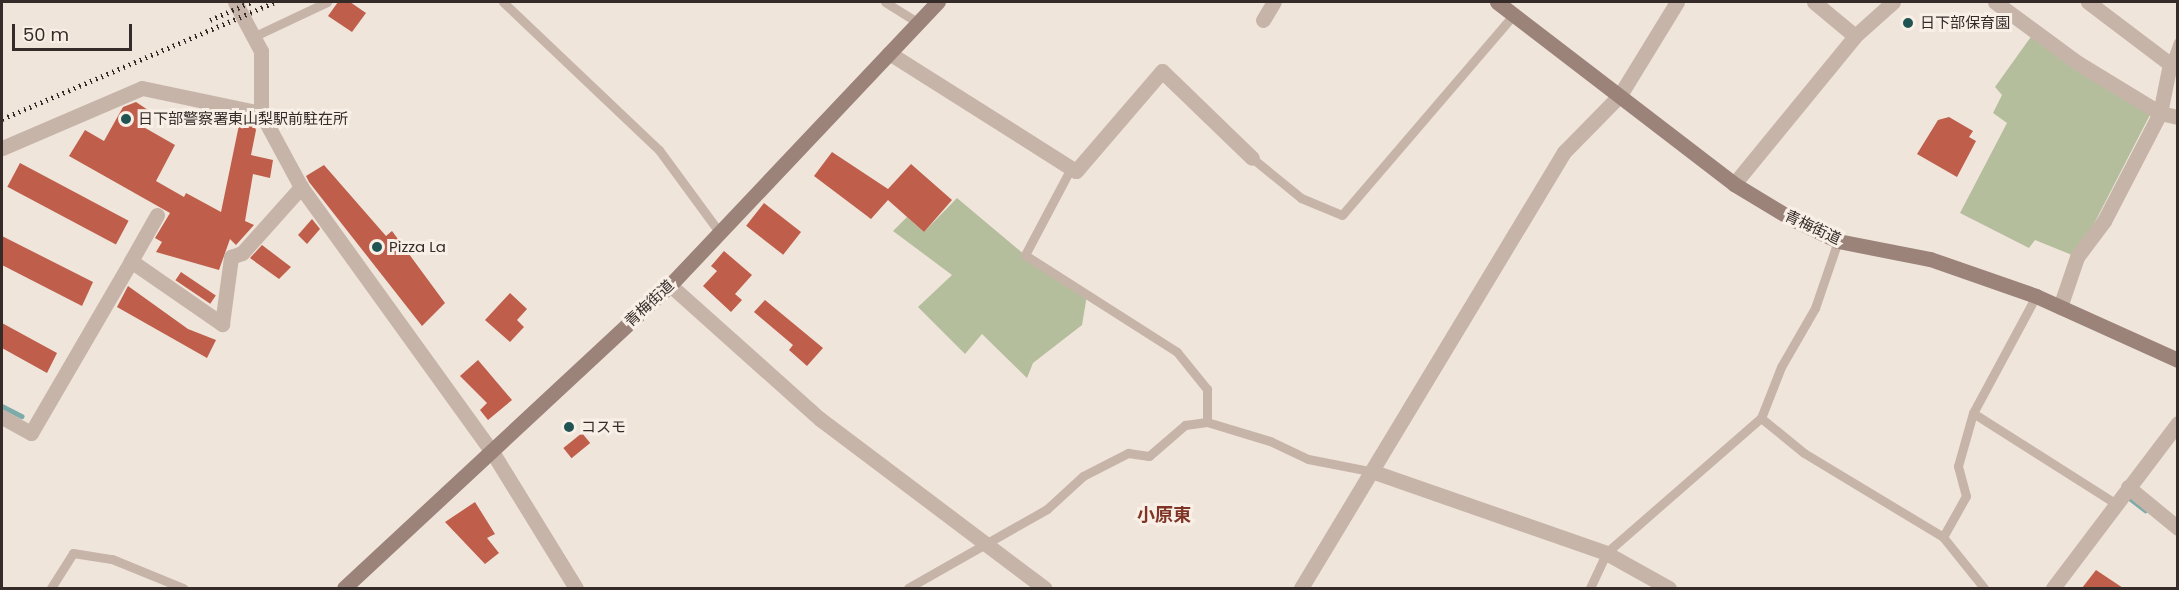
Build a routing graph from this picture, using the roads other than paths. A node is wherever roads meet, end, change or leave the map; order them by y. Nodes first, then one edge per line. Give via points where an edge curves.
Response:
1 (235, 2) edge
2 (327, 2) edge
3 (503, 2) edge
4 (885, 2) edge
5 (938, 2) edge
6 (1274, 2) edge
7 (1497, 2) edge
8 (1677, 2) edge
9 (1814, 2) edge
10 (1893, 2) edge
11 (1995, 2) edge
12 (2088, 2) edge
13 (1514, 14) junction
14 (1263, 20) dead end
15 (918, 23) junction
16 (255, 36) junction
17 (1856, 36) junction
18 (2178, 42) edge
19 (889, 53) junction
20 (2170, 64) junction
21 (1620, 95) junction
22 (261, 113) junction
23 (2160, 113) junction
24 (2178, 117) edge
25 (2, 148) edge
26 (1252, 158) joint
27 (1071, 168) junction
28 (1734, 184) junction
29 (301, 187) junction
30 (157, 215) dead end
31 (720, 233) junction
32 (1838, 241) junction
33 (131, 261) junction
34 (670, 285) junction
35 (2036, 296) junction
36 (2060, 307) junction
37 (2178, 360) edge
38 (1973, 412) junction
39 (2, 417) edge
40 (1761, 418) junction
41 (1207, 422) junction
42 (2178, 423) edge
43 (491, 450) junction
44 (1374, 472) junction
45 (2128, 487) junction
46 (2115, 503) junction
47 (2178, 528) edge
48 (1943, 537) junction
49 (987, 543) junction
50 (1606, 553) junction
51 (51, 588) edge
52 (183, 588) edge
53 (344, 588) edge
54 (576, 588) edge
55 (908, 588) edge
56 (1044, 588) edge
57 (1301, 588) edge
58 (1590, 588) edge
59 (1669, 588) edge
60 (1984, 588) edge
61 (2053, 588) edge

1 - 16 street
2 - 16 lane
3 - 31 lane via 659,150
4 - 15 lane
5 - 15 main road, 青梅街道
6 - 14 street
7 - 13 main road, 青梅街道
8 - 21 street
9 - 17 street
10 - 17 street
11 - 23 street via 2078,63
12 - 20 street
13 - 21 main road, 青梅街道
13 - 26 lane via 1342,215 1301,198
15 - 19 main road, 青梅街道
16 - 22 street via 261,51
17 - 28 street
18 - 20 lane
19 - 27 street
19 - 31 main road, 青梅街道
20 - 23 street
21 - 28 main road, 青梅街道
21 - 44 street via 1564,153
22 - 25 street via 142,88
22 - 29 street
23 - 24 street
23 - 36 street via 2104,221 2077,257
26 - 27 street via 1162,71 1076,171
27 - 41 lane via 1025,255 1177,352 1208,388
28 - 32 main road, 青梅街道
29 - 33 street via 242,253 231,257 222,324
29 - 43 street
30 - 33 street
31 - 34 main road, 青梅街道
32 - 35 main road, 青梅街道 via 1930,259
32 - 40 lane via 1815,308 1781,367
33 - 39 street via 32,433
34 - 43 main road, 青梅街道
34 - 49 street via 820,419
35 - 36 main road, 青梅街道
35 - 38 lane
36 - 37 main road, 青梅街道
38 - 46 lane
38 - 48 lane via 1958,466 1966,496
40 - 48 lane via 1804,453
40 - 50 lane
41 - 44 lane via 1270,441 1308,459
41 - 49 lane via 1185,425 1149,456 1128,453 1083,476 1047,508
42 - 45 street
43 - 53 main road, 青梅街道
43 - 54 street
44 - 50 street
44 - 57 street
45 - 46 street
45 - 47 street
46 - 61 street
48 - 60 lane
49 - 55 lane
49 - 56 street
50 - 58 lane
50 - 59 street
51 - 52 lane via 74,553 112,559

